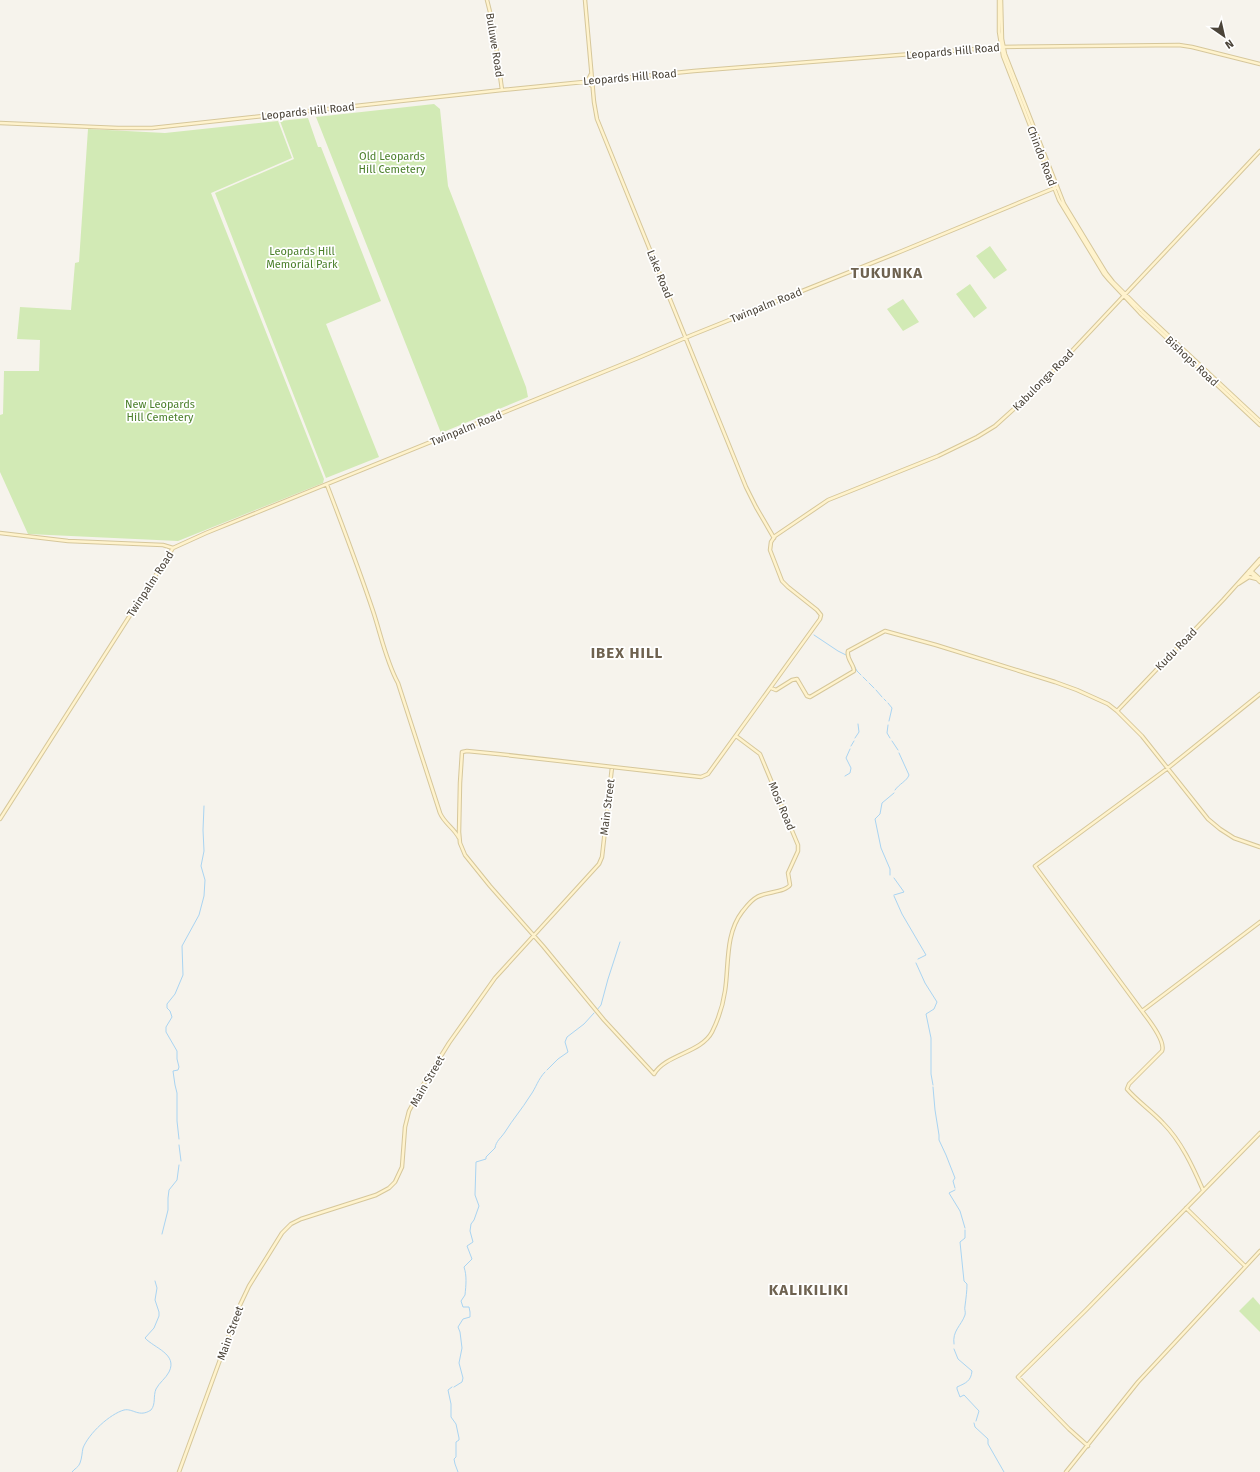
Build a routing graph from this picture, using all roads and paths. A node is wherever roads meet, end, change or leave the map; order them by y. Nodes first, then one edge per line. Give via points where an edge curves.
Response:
1 (487, 0) edge
2 (585, 0) edge
3 (1000, 0) edge
4 (1002, 41) junction
5 (1003, 47) junction
6 (1010, 47) junction
7 (995, 48) junction
8 (1004, 53) junction
9 (1260, 64) edge
10 (592, 73) junction
11 (600, 79) junction
12 (593, 80) junction
13 (585, 81) junction
14 (593, 88) junction
15 (502, 90) junction
16 (0, 123) edge
17 (1260, 151) edge
18 (1056, 188) junction
19 (1125, 295) junction
20 (682, 332) junction
21 (692, 335) junction
22 (685, 338) junction
23 (678, 341) junction
24 (687, 344) junction
25 (1260, 421) edge
26 (1260, 425) edge
27 (327, 485) junction
28 (0, 533) edge
29 (774, 538) junction
30 (173, 548) junction
31 (1260, 559) edge
32 (1260, 562) edge
33 (1250, 571) junction
34 (1259, 580) edge
35 (1234, 587) junction
36 (771, 688) junction
37 (1260, 694) edge
38 (1117, 711) junction
39 (736, 736) junction
40 (612, 767) junction
41 (1168, 768) junction
42 (0, 819) edge
43 (459, 828) junction
44 (454, 831) junction
45 (460, 840) junction
46 (1260, 847) edge
47 (1260, 922) edge
48 (534, 936) junction
49 (1142, 1010) junction
50 (1260, 1133) edge
51 (1203, 1190) junction
52 (1186, 1208) junction
53 (1260, 1251) edge
54 (1245, 1266) junction
55 (1088, 1446) junction
56 (179, 1472) edge
57 (1066, 1472) edge

1 - 15 main road, Buluwe Road
2 - 10 main road, Lake Road
3 - 4 main road, Chindo Road
4 - 5 main road, Chindo Road
4 - 6 main road
4 - 7 main road
5 - 6 main road, Leopards Hill Road
5 - 7 main road, Leopards Hill Road
5 - 8 main road, Chindo Road
6 - 8 main road
6 - 9 main road, Leopards Hill Road via 1179,45
7 - 8 main road
7 - 11 main road, Leopards Hill Road
8 - 18 main road, Chindo Road
10 - 11 main road
10 - 12 main road, Lake Road
10 - 13 main road
11 - 12 main road, Leopards Hill Road
11 - 14 main road via 595,82
12 - 13 main road, Leopards Hill Road
12 - 14 main road, Lake Road
13 - 14 main road
13 - 15 main road, Leopards Hill Road
14 - 20 main road, Lake Road via 597,119
15 - 16 main road, Leopards Hill Road via 152,128
17 - 19 main road, Kabulonga Road
18 - 19 main road, Chindo Road via 1065,210 1091,254 1109,280
18 - 21 main road, Twinpalm Road
19 - 25 main road, Bishops Road
19 - 26 main road, Bishops Road
19 - 29 main road, Kabulonga Road via 1037,388 995,426 943,454 828,500
20 - 21 main road
20 - 22 main road, Lake Road
21 - 22 main road, Twinpalm Road
22 - 23 main road, Twinpalm Road
22 - 24 main road, Lake Road
23 - 24 main road
23 - 27 main road, Twinpalm Road
24 - 29 main road, Lake Road via 746,487
27 - 30 main road, Twinpalm Road
27 - 44 main road via 350,544 391,670 398,683 440,813
28 - 30 main road via 55,540 163,545
29 - 36 main road via 770,550 782,581 821,615
30 - 42 main road, Twinpalm Road
31 - 33 main road, Kudu Road
32 - 33 main road, Kudu Road
33 - 34 main road
33 - 35 main road, Kudu Road
34 - 35 main road via 1249,577
35 - 38 main road, Kudu Road
36 - 38 main road via 776,690 797,679 810,697 854,671 847,656 848,651 885,631 1061,684 1096,698
36 - 39 main road
37 - 41 main road
38 - 41 main road
39 - 40 main road via 704,777
39 - 48 main road, Mosi Road via 760,754 798,843 798,851 788,873 789,887 755,898 738,917 730,948 725,991 710,1036 684,1054 660,1066 654,1074 604,1020
40 - 43 main road via 463,751
40 - 48 main road, Main Street via 601,861
41 - 46 main road via 1216,826 1236,839
41 - 49 main road via 1036,866
43 - 44 main road
43 - 45 main road
44 - 45 main road
45 - 48 main road via 467,859
47 - 49 main road
48 - 56 main road, Main Street via 484,993 449,1043 412,1105 405,1127 402,1167 393,1185 376,1195 295,1222 282,1233 240,1305
49 - 51 main road via 1158,1034 1164,1049 1127,1089 1165,1124 1185,1154
50 - 51 main road
51 - 52 main road
52 - 54 main road
52 - 55 main road via 1018,1377
53 - 54 main road
54 - 55 main road via 1138,1382
55 - 57 main road

